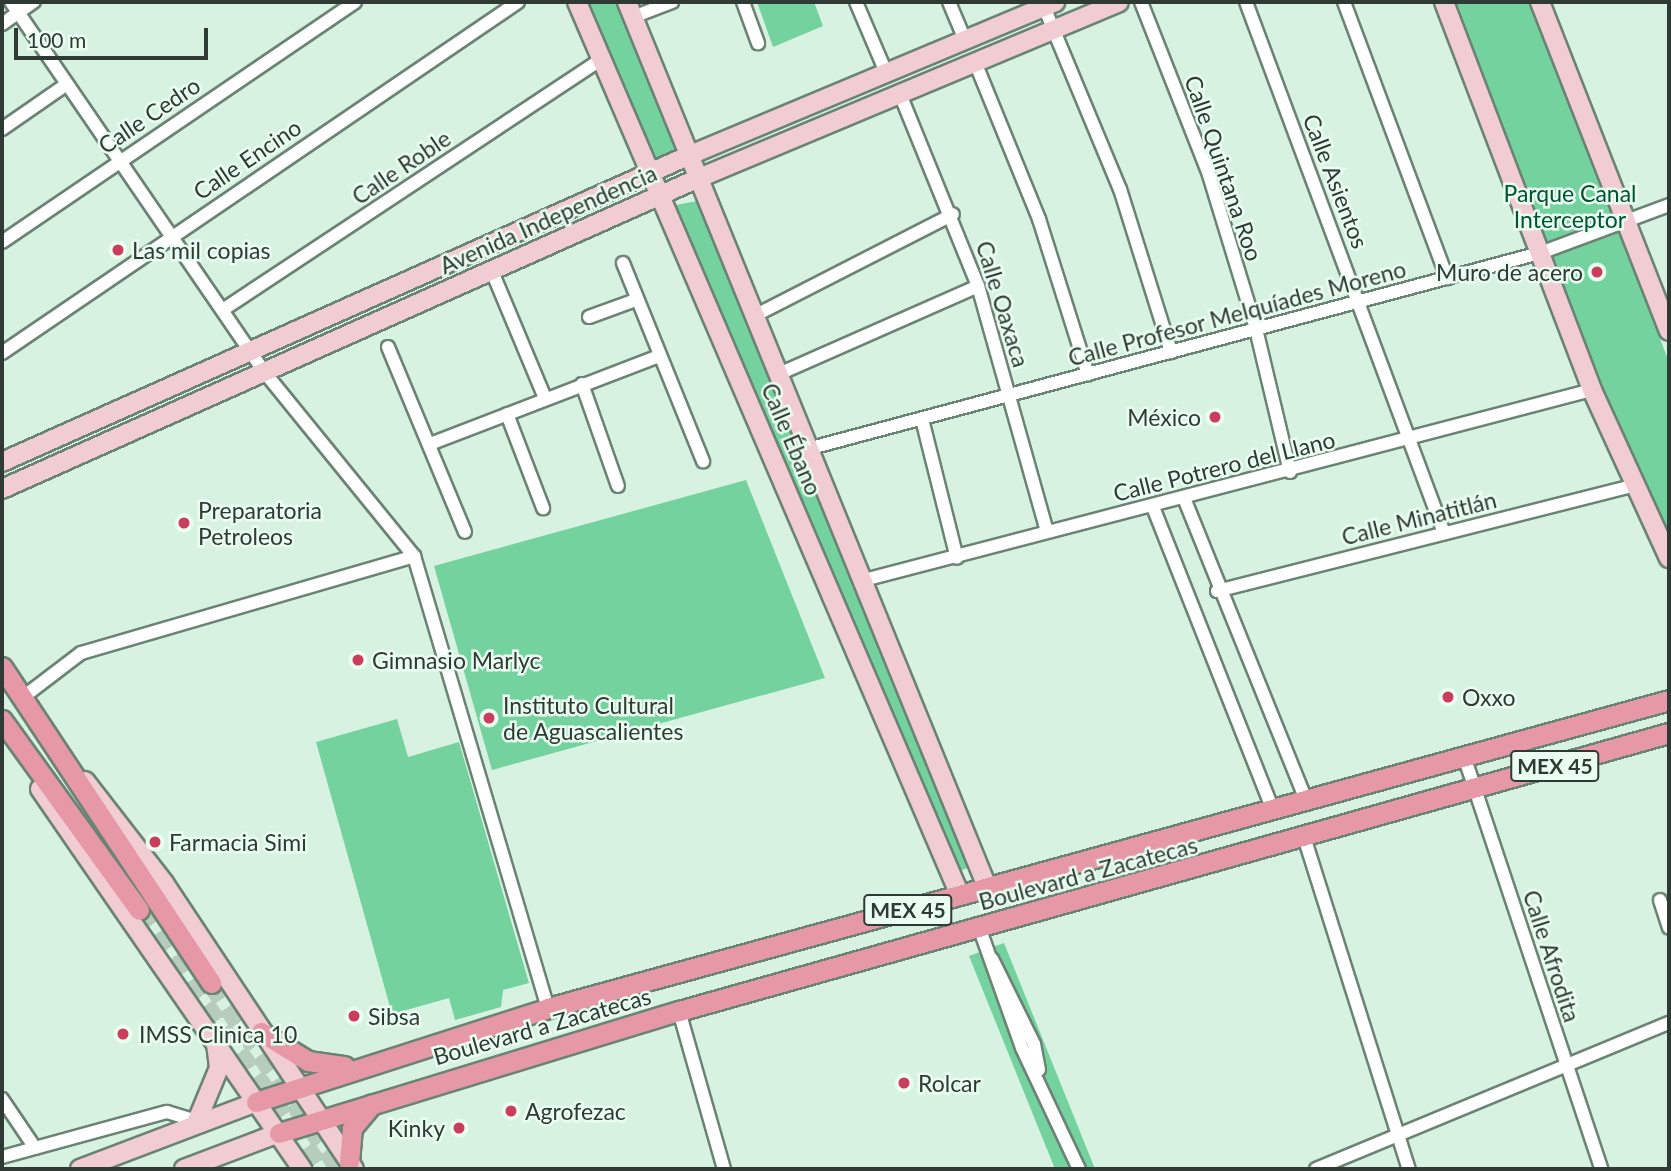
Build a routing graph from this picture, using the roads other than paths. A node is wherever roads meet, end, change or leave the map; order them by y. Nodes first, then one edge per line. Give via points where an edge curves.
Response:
1 (34, 2) edge
2 (355, 2) edge
3 (517, 2) edge
4 (577, 2) edge
5 (672, 2) edge
6 (743, 2) edge
7 (856, 2) edge
8 (950, 2) edge
9 (1119, 2) edge
10 (1140, 2) edge
11 (1246, 2) edge
12 (1343, 2) edge
13 (1444, 2) edge
14 (1540, 2) edge
15 (1047, 3) edge
16 (15, 7) edge
17 (630, 9) edge
18 (2, 24) edge
19 (1053, 30) junction
20 (965, 40) junction
21 (758, 43) dead end
22 (601, 59) junction
23 (975, 62) junction
24 (885, 70) junction
25 (68, 84) junction
26 (900, 94) junction
27 (2, 129) edge
28 (690, 155) junction
29 (120, 160) junction
30 (650, 174) junction
31 (699, 178) junction
32 (660, 195) junction
33 (1669, 205) edge
34 (953, 214) junction
35 (1627, 222) junction
36 (173, 233) junction
37 (2, 242) edge
38 (1540, 253) junction
39 (623, 263) dead end
40 (491, 269) junction
41 (1447, 278) junction
42 (978, 286) junction
43 (636, 300) junction
44 (1359, 302) junction
45 (224, 309) junction
46 (756, 315) junction
47 (589, 317) dead end
48 (1256, 329) junction
49 (1669, 331) edge
50 (388, 347) dead end
51 (248, 349) junction
52 (1171, 352) junction
53 (2, 353) edge
54 (659, 356) junction
55 (781, 373) junction
56 (266, 374) junction
57 (1088, 374) junction
58 (582, 384) junction
59 (1592, 390) junction
60 (1009, 395) junction
61 (545, 398) junction
62 (507, 414) junction
63 (922, 419) junction
64 (1409, 439) junction
65 (430, 444) junction
66 (811, 448) junction
67 (703, 461) dead end
68 (2, 462) edge
69 (1290, 472) junction
70 (618, 486) dead end
71 (1632, 486) junction
72 (2, 489) edge
73 (1184, 498) junction
74 (1153, 506) junction
75 (543, 508) dead end
76 (465, 532) dead end
77 (1047, 532) junction
78 (1444, 533) junction
79 (414, 556) junction
80 (957, 558) junction
81 (1669, 558) edge
82 (864, 580) junction
83 (1217, 591) junction
84 (2, 667) edge
85 (22, 698) junction
86 (1669, 700) edge
87 (2, 720) edge
88 (2, 731) edge
89 (1669, 733) edge
90 (62, 756) junction
91 (1464, 756) junction
92 (1475, 790) junction
93 (1305, 798) junction
94 (1272, 808) junction
95 (1305, 840) junction
96 (987, 887) junction
97 (960, 895) junction
98 (1660, 900) dead end
99 (139, 910) tunnel mouth
100 (979, 927) junction
101 (1669, 928) edge
102 (211, 984) tunnel mouth
103 (548, 1008) junction
104 (679, 1011) junction
105 (1669, 1023) edge
106 (261, 1032) junction
107 (216, 1042) junction
108 (353, 1066) junction
109 (1567, 1067) junction
110 (301, 1087) junction
111 (2, 1099) edge
112 (380, 1100) junction
113 (257, 1102) junction
114 (197, 1121) junction
115 (323, 1121) junction
116 (279, 1133) junction
117 (1398, 1137) junction
118 (238, 1146) junction
119 (35, 1147) junction
120 (2, 1157) edge
121 (351, 1166) edge
122 (80, 1169) edge
123 (184, 1169) edge
124 (300, 1169) edge
125 (724, 1169) edge
126 (1079, 1169) edge
127 (1316, 1169) edge
128 (1409, 1169) edge
129 (1601, 1169) edge

1 - 16 street
2 - 29 street, Calle Cedro
3 - 36 street, Calle Encino
4 - 22 main road, Calle Ébano
5 - 17 street
6 - 21 street
7 - 24 street
8 - 20 street
9 - 19 main road, Avenida Independencia
10 - 48 street, Calle Quintana Roo via 1209,175
11 - 44 street, Calle Asientos
12 - 41 street
13 - 38 main road
14 - 35 main road
15 - 19 street
15 - 20 main road, Avenida Independencia
16 - 18 street
16 - 25 street
17 - 28 main road, Calle Ébano
19 - 23 main road, Avenida Independencia
19 - 52 street via 1120,189
20 - 24 main road, Avenida Independencia
22 - 30 main road, Calle Ébano
22 - 45 street, Calle Roble
23 - 26 main road, Avenida Independencia
23 - 57 street via 1039,219
24 - 28 main road, Avenida Independencia
25 - 27 street
25 - 29 street
26 - 31 main road, Avenida Independencia
26 - 34 street, Calle Oaxaca
28 - 30 main road, Avenida Independencia
28 - 31 main road, Calle Ébano
29 - 36 street
29 - 37 street, Calle Cedro
30 - 32 main road, Calle Ébano
30 - 51 main road, Avenida Independencia
31 - 32 main road, Avenida Independencia
31 - 46 main road, Calle Ébano
32 - 40 main road, Avenida Independencia
32 - 97 main road, Calle Ébano
33 - 35 street, Calle Profesor Melquíades Moreno
34 - 42 street, Calle Oaxaca
34 - 46 street
35 - 38 street, Calle Profesor Melquíades Moreno
35 - 49 main road
36 - 45 street
36 - 53 street, Calle Encino
38 - 41 street, Calle Profesor Melquíades Moreno
38 - 59 main road
39 - 43 street
40 - 56 main road, Avenida Independencia
40 - 61 street
41 - 44 street, Calle Profesor Melquíades Moreno
42 - 55 street
42 - 60 street, Calle Oaxaca
43 - 47 street
43 - 54 street
44 - 48 street, Calle Profesor Melquíades Moreno
44 - 64 street, Calle Asientos
45 - 51 street
46 - 55 main road, Calle Ébano
48 - 52 street, Calle Profesor Melquíades Moreno
48 - 69 street, Calle Quintana Roo
50 - 65 street via 413,389
51 - 56 street
51 - 68 main road, Avenida Independencia
52 - 57 street, Calle Profesor Melquíades Moreno
54 - 58 street
54 - 67 street
55 - 66 main road, Calle Ébano
56 - 72 main road, Avenida Independencia
56 - 79 street
57 - 60 street, Calle Profesor Melquíades Moreno
58 - 61 street
58 - 70 street
59 - 64 street, Calle Potrero del Llano
59 - 71 main road
60 - 63 street, Calle Profesor Melquíades Moreno
60 - 77 street, Calle Oaxaca
61 - 62 street
62 - 65 street
62 - 75 street
63 - 66 street, Calle Profesor Melquíades Moreno
63 - 80 street
64 - 69 street, Calle Potrero del Llano
64 - 78 street, Calle Asientos
65 - 76 street
66 - 82 main road, Calle Ébano
69 - 73 street, Calle Potrero del Llano
71 - 78 street, Calle Minatitlán
71 - 81 main road
73 - 74 street, Calle Potrero del Llano
73 - 83 street
74 - 77 street, Calle Potrero del Llano
74 - 94 street
77 - 80 street, Calle Potrero del Llano
78 - 83 street, Calle Minatitlán
79 - 85 street via 81,653
79 - 103 street
80 - 82 street, Calle Potrero del Llano
82 - 96 main road, Calle Ébano
83 - 93 street
84 - 85 main road
85 - 90 main road
86 - 91 main road, Boulevard a Zacatecas / MEX 45
87 - 99 main road
88 - 107 main road
89 - 92 main road, Boulevard a Zacatecas / MEX 45
90 - 102 main road
90 - 106 main road via 125,829
91 - 92 street, Calle Afrodita
91 - 93 main road, Boulevard a Zacatecas / MEX 45
92 - 95 main road, Boulevard a Zacatecas / MEX 45
92 - 109 street, Calle Afrodita
93 - 94 main road, Boulevard a Zacatecas / MEX 45
94 - 96 main road, Boulevard a Zacatecas / MEX 45
95 - 100 main road, Boulevard a Zacatecas / MEX 45
95 - 117 street
96 - 97 main road, Boulevard a Zacatecas / MEX 45
97 - 103 main road, Boulevard a Zacatecas / MEX 45
98 - 101 street
100 - 104 main road, Boulevard a Zacatecas / MEX 45
100 - 126 street via 1034,1044 1041,1080
103 - 108 main road, Boulevard a Zacatecas / MEX 45
104 - 112 main road, Boulevard a Zacatecas / MEX 45
104 - 125 street
105 - 109 street
106 - 108 main road via 309,1061
106 - 110 main road
107 - 113 main road
107 - 114 main road via 219,1069
108 - 110 main road, Boulevard a Zacatecas / MEX 45
109 - 117 street
109 - 129 street, Calle Afrodita
110 - 113 main road, MEX 45
110 - 115 main road
111 - 119 street
112 - 115 main road, Boulevard a Zacatecas / MEX 45
112 - 121 main road via 352,1129
113 - 114 main road, MEX 45
113 - 116 main road
114 - 119 street via 167,1112
114 - 122 main road, MEX 45
115 - 116 main road, Boulevard a Zacatecas / MEX 45
115 - 121 main road
116 - 118 main road, MEX 45
116 - 124 main road
117 - 127 street
117 - 128 street
118 - 123 main road, MEX 45
118 - 124 main road via 279,1152
119 - 120 street

